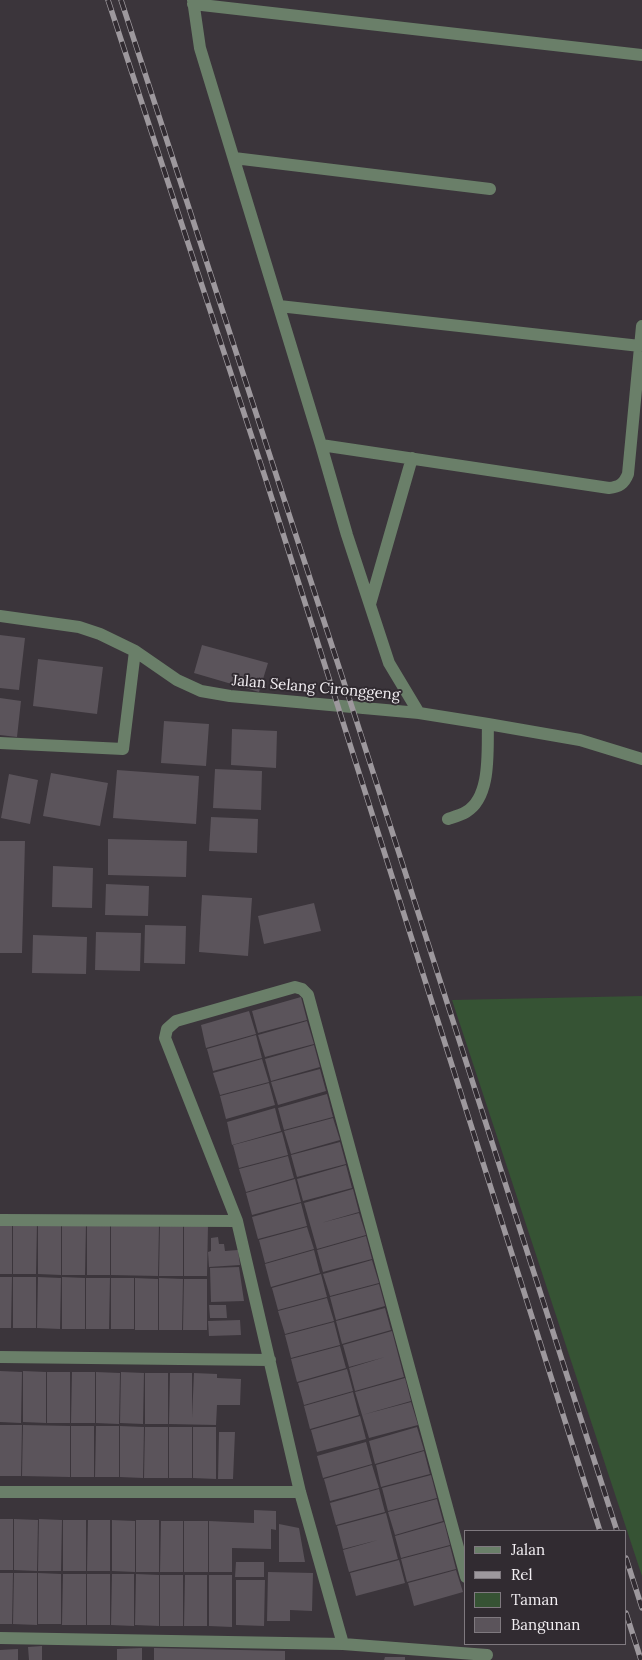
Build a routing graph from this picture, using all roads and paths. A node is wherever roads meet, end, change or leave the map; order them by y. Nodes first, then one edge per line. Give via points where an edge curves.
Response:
1 (193, 2) edge
2 (642, 54) edge
3 (234, 158) junction
4 (490, 189) dead end
5 (279, 306) junction
6 (642, 326) edge
7 (640, 346) junction
8 (321, 445) junction
9 (412, 458) junction
10 (370, 604) junction
11 (0, 616) edge
12 (135, 651) junction
13 (419, 713) junction
14 (488, 724) junction
15 (0, 743) edge
16 (642, 759) edge
17 (448, 819) dead end
18 (0, 1220) edge
19 (237, 1221) junction
20 (0, 1357) edge
21 (270, 1360) junction
22 (0, 1492) edge
23 (300, 1492) junction
24 (464, 1570) edge
25 (0, 1638) edge
26 (343, 1644) junction
27 (486, 1653) edge

1 - 2 street
1 - 3 street via 200,48
3 - 4 street
3 - 5 street
5 - 7 street
5 - 8 street
6 - 7 street
7 - 9 street via 628,474 619,486 610,488
8 - 9 street
8 - 10 street
9 - 10 street
10 - 13 street via 389,663
11 - 12 street, Jalan Selang Cironggeng via 79,627
12 - 13 street, Jalan Selang Cironggeng via 201,692
12 - 15 street via 123,749
13 - 14 street, Jalan Selang Cironggeng
14 - 16 street, Jalan Selang Cironggeng via 580,740
14 - 17 street via 486,780 480,797 468,812
18 - 19 street
19 - 21 street
19 - 24 street via 165,1033 176,1021 299,987 308,995
20 - 21 street
21 - 23 street
22 - 23 street
23 - 26 street
25 - 26 street
26 - 27 street

